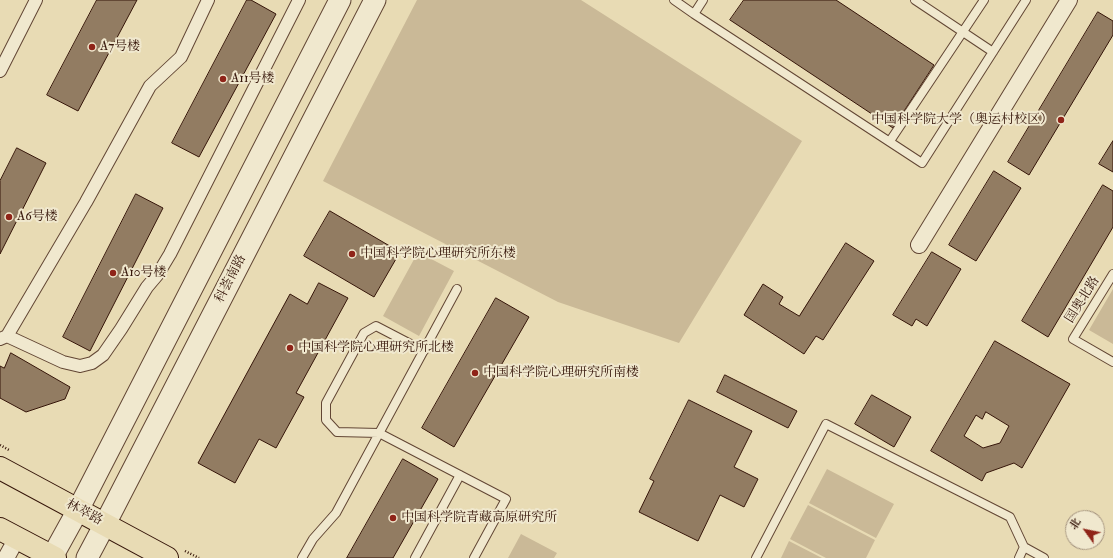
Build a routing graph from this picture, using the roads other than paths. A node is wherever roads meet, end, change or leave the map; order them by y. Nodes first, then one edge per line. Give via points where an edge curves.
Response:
1 (36, 0) edge
2 (208, 0) edge
3 (299, 0) edge
4 (340, 0) edge
5 (375, 0) edge
6 (674, 0) edge
7 (703, 0) edge
8 (915, 0) edge
9 (984, 0) edge
10 (1026, 0) edge
11 (1069, 0) edge
12 (694, 14) junction
13 (963, 32) junction
14 (993, 52) junction
15 (0, 71) edge
16 (890, 141) junction
17 (919, 245) dead end
18 (1113, 274) edge
19 (457, 289) dead end
20 (4, 338) edge
21 (424, 351) junction
22 (1113, 362) edge
23 (379, 433) junction
24 (0, 468) edge
25 (460, 475) junction
26 (78, 510) junction
27 (105, 524) junction
28 (8, 533) edge
29 (1024, 548) junction
30 (53, 557) edge
31 (164, 557) edge
32 (6, 558) edge
33 (87, 558) edge
34 (302, 558) edge
35 (414, 558) edge
36 (474, 558) edge
37 (756, 558) edge
38 (1019, 558) edge
39 (1044, 558) edge

1 - 15 street
2 - 20 street via 180,57 150,86 86,202
3 - 20 street via 170,254 104,355 92,363 80,366 63,362
4 - 26 street
5 - 27 street, 科荟南路
6 - 12 lane
7 - 12 lane
8 - 13 lane
9 - 13 lane
10 - 14 lane
11 - 17 street
12 - 16 lane
13 - 14 lane
13 - 16 lane
14 - 16 lane via 922,163
18 - 22 lane, 国奥北路 via 1073,339
19 - 21 lane
21 - 23 lane
21 - 23 lane via 376,326 364,333 326,403 326,420 337,432
23 - 25 lane
23 - 34 lane via 336,513 313,539
24 - 26 main road, 林萃路
25 - 35 lane
25 - 36 lane via 506,499
26 - 27 main road, 林萃路
26 - 30 street
27 - 31 main road, 林萃路
27 - 33 street, 科荟南路
28 - 30 main road
28 - 32 street
29 - 37 lane via 1010,517 826,424
29 - 38 lane
29 - 39 lane

